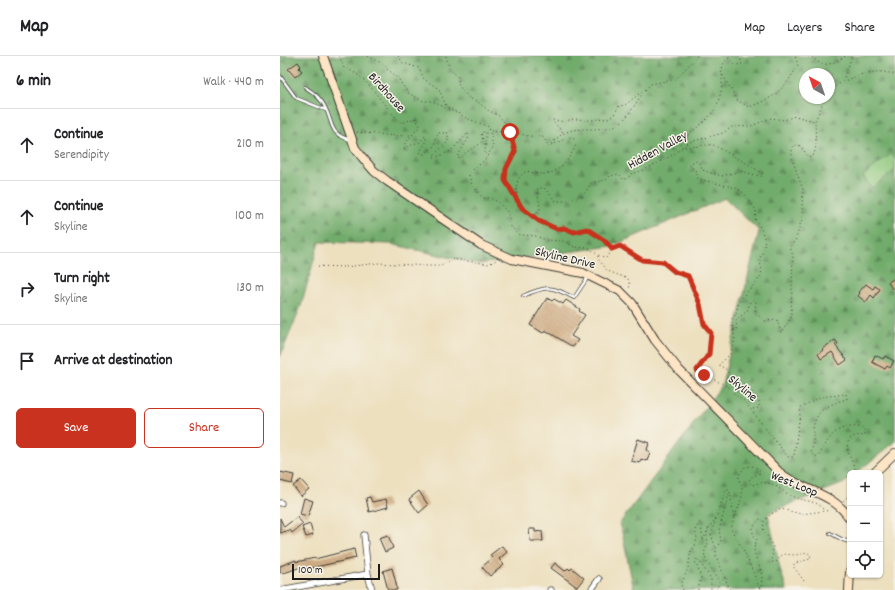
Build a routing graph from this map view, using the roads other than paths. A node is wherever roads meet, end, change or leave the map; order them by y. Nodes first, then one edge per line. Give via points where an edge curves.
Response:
1 (323, 56) edge
2 (280, 76) edge
3 (305, 87) dead end
4 (327, 110) junction
5 (353, 141) junction
6 (590, 275) junction
7 (523, 296) dead end
8 (895, 453) edge
9 (877, 470) edge
10 (847, 512) edge
11 (830, 533) dead end
12 (364, 535) dead end
13 (847, 541) edge
14 (368, 574) junction
15 (599, 578) dead end
16 (850, 578) edge
17 (280, 590) edge
18 (372, 590) edge
19 (591, 590) edge
20 (849, 590) edge

1 - 5 street, Skyline Drive
2 - 4 lane via 296,98
3 - 4 lane via 321,100
4 - 5 lane via 336,133
5 - 6 street, Skyline Drive via 355,148 378,175 481,244 504,257
6 - 7 lane via 574,298 549,287
6 - 10 street, Skyline Drive via 625,295 674,364 779,472 797,485 826,496
8 - 9 street
11 - 13 lane
12 - 14 street
14 - 17 street
14 - 18 street
15 - 19 street
16 - 20 street

